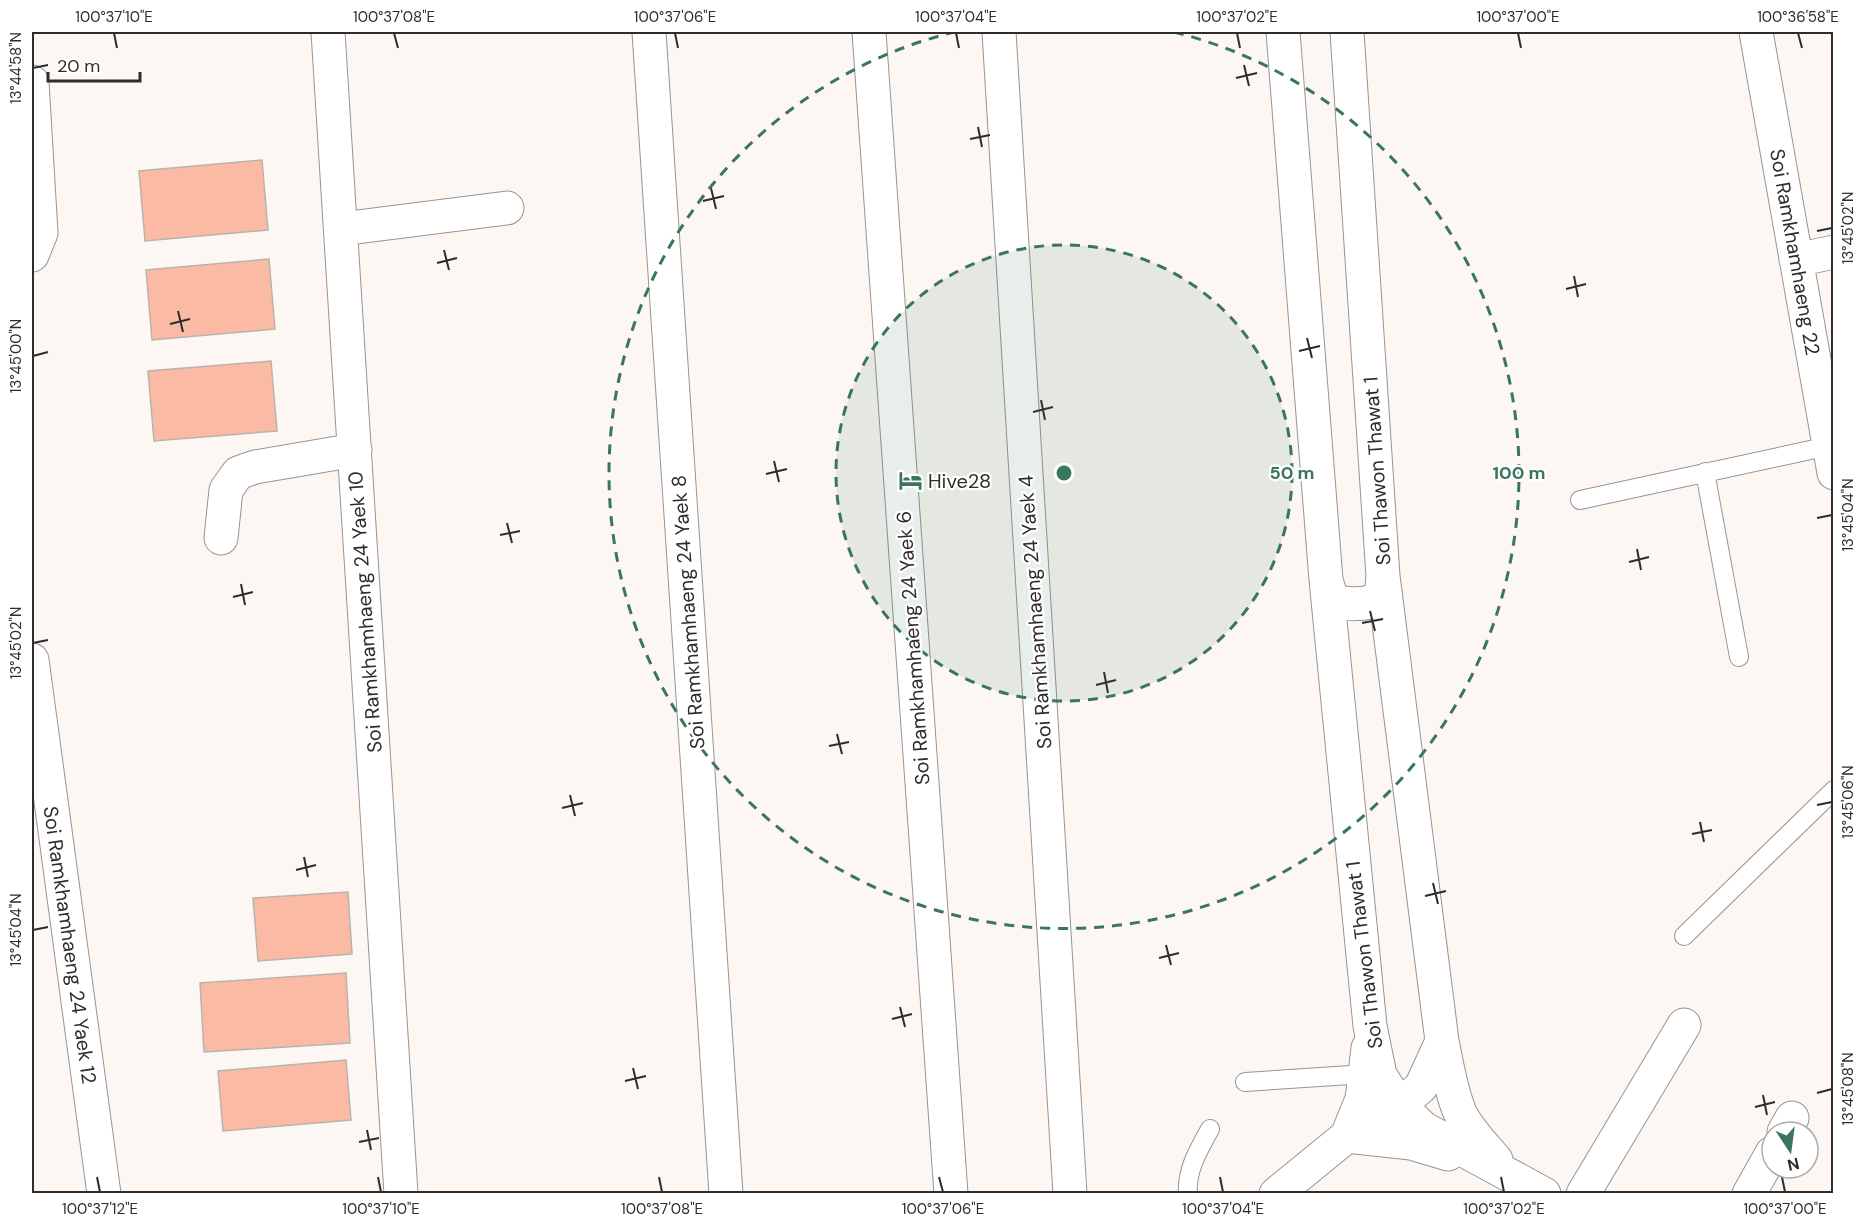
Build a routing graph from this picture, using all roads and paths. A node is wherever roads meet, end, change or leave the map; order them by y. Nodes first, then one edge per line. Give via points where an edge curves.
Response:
1 (328, 32) edge
2 (649, 32) edge
3 (869, 32) edge
4 (999, 32) edge
5 (1283, 32) edge
6 (1347, 32) edge
7 (1756, 32) edge
8 (32, 82) edge
9 (507, 208) dead end
10 (340, 229) junction
11 (1833, 252) edge
12 (32, 255) edge
13 (1796, 260) junction
14 (355, 450) junction
15 (1831, 460) edge
16 (1705, 472) junction
17 (1580, 500) dead end
18 (221, 538) dead end
19 (1383, 576) junction
20 (1326, 580) junction
21 (1739, 657) dead end
22 (32, 660) edge
23 (1833, 790) edge
24 (1684, 936) dead end
25 (1684, 1025) dead end
26 (1370, 1026) junction
27 (1442, 1041) junction
28 (1366, 1074) junction
29 (1245, 1082) dead end
30 (1400, 1105) junction
31 (1210, 1129) dead end
32 (1347, 1136) junction
33 (1760, 1174) edge
34 (1509, 1175) junction
35 (104, 1194) edge
36 (401, 1194) edge
37 (726, 1194) edge
38 (951, 1194) edge
39 (1070, 1194) edge
40 (1188, 1194) edge
41 (1275, 1194) edge
42 (1544, 1194) edge
43 (1583, 1194) edge
44 (1749, 1194) edge

1 - 10 street, Soi Ramkhamhaeng 24 Yaek 10
2 - 37 street, Soi Ramkhamhaeng 24 Yaek 8
3 - 38 street, Soi Ramkhamhaeng 24 Yaek 6
4 - 39 street, Soi Ramkhamhaeng 24 Yaek 4
5 - 20 street, Soi Thawon Thawat 1
6 - 19 street, Soi Thawon Thawat 1
7 - 13 street, Soi Ramkhamhaeng 22
8 - 12 street via 41,233
9 - 10 street
10 - 14 street, Soi Ramkhamhaeng 24 Yaek 10
11 - 13 street
13 - 15 street, Soi Ramkhamhaeng 22
14 - 18 street via 238,473 226,490
14 - 36 street, Soi Ramkhamhaeng 24 Yaek 10
15 - 16 lane
16 - 17 lane
16 - 21 lane
19 - 20 street via 1380,596 1346,604 1332,600
19 - 27 street, Soi Thawon Thawat 1
20 - 26 street, Soi Thawon Thawat 1
22 - 35 street, Soi Ramkhamhaeng 24 Yaek 12
23 - 24 lane
25 - 43 street
26 - 28 street
26 - 30 street, Soi Thawon Thawat 1 via 1380,1075
27 - 30 street via 1420,1087
27 - 34 street, Soi Thawon Thawat 1 via 1461,1114
28 - 29 lane
28 - 32 street via 1362,1100
30 - 32 street
30 - 34 street, Soi Thawon Thawat 1 via 1423,1128
31 - 40 lane via 1195,1157 1187,1183
32 - 34 street via 1411,1143
32 - 41 street
33 - 44 street
34 - 42 street

